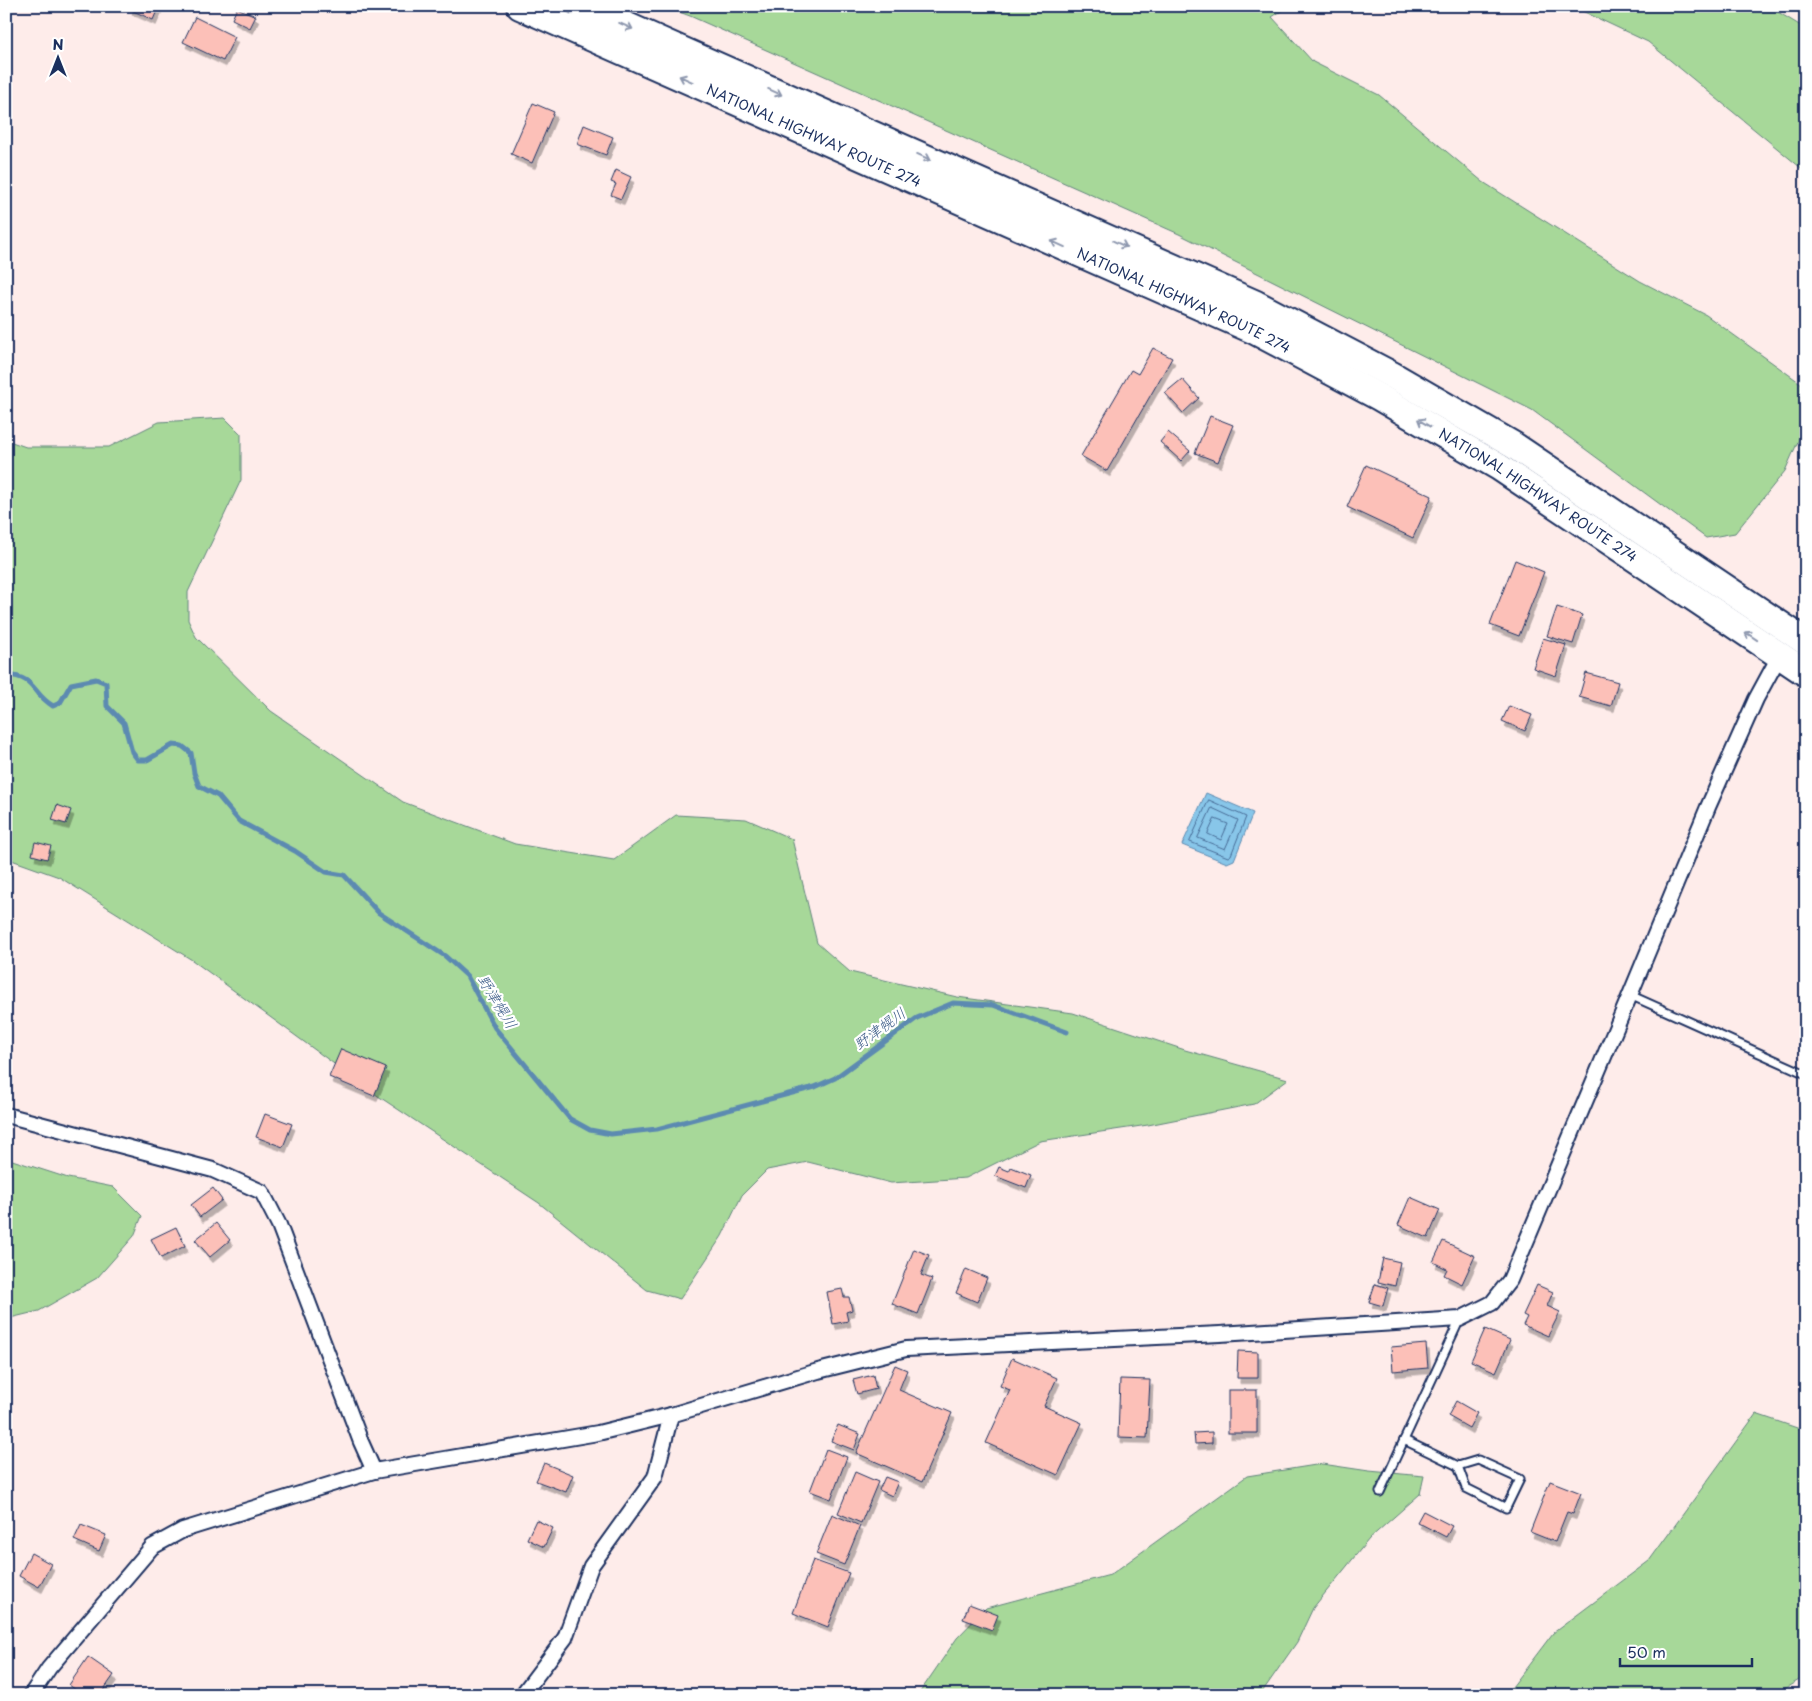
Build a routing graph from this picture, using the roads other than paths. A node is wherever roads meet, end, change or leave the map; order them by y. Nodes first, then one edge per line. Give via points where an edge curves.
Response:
1 (520, 6) edge
2 (582, 6) edge
3 (1801, 638) edge
4 (1779, 655) junction
5 (1806, 672) edge
6 (1630, 995) junction
7 (1806, 1074) edge
8 (6, 1114) edge
9 (1460, 1319) junction
10 (671, 1415) junction
11 (1404, 1440) junction
12 (1458, 1466) junction
13 (374, 1471) junction
14 (1380, 1492) dead end
15 (31, 1695) edge
16 (522, 1695) edge

4 -> 1 highway, NATIONAL HIGHWAY ROUTE 274 via 1499,467 1379,396 1253,330
2 -> 3 highway, NATIONAL HIGHWAY ROUTE 274 via 1256,304 1392,375 1513,445
3 - 4 street
4 - 5 highway, NATIONAL HIGHWAY ROUTE 274
4 - 6 street via 1708,808
6 - 7 lane
6 - 9 street via 1510,1280 1492,1303
8 - 13 street via 213,1170 262,1192 279,1225
9 - 10 street via 906,1349 818,1370
9 - 11 lane
10 - 13 street via 598,1433
10 - 16 street via 655,1477 591,1566 565,1638
11 - 12 lane
11 - 14 lane
12 - 12 lane via 1478,1460 1520,1479 1506,1508 1466,1488
13 - 15 street via 183,1530 152,1547 49,1668

